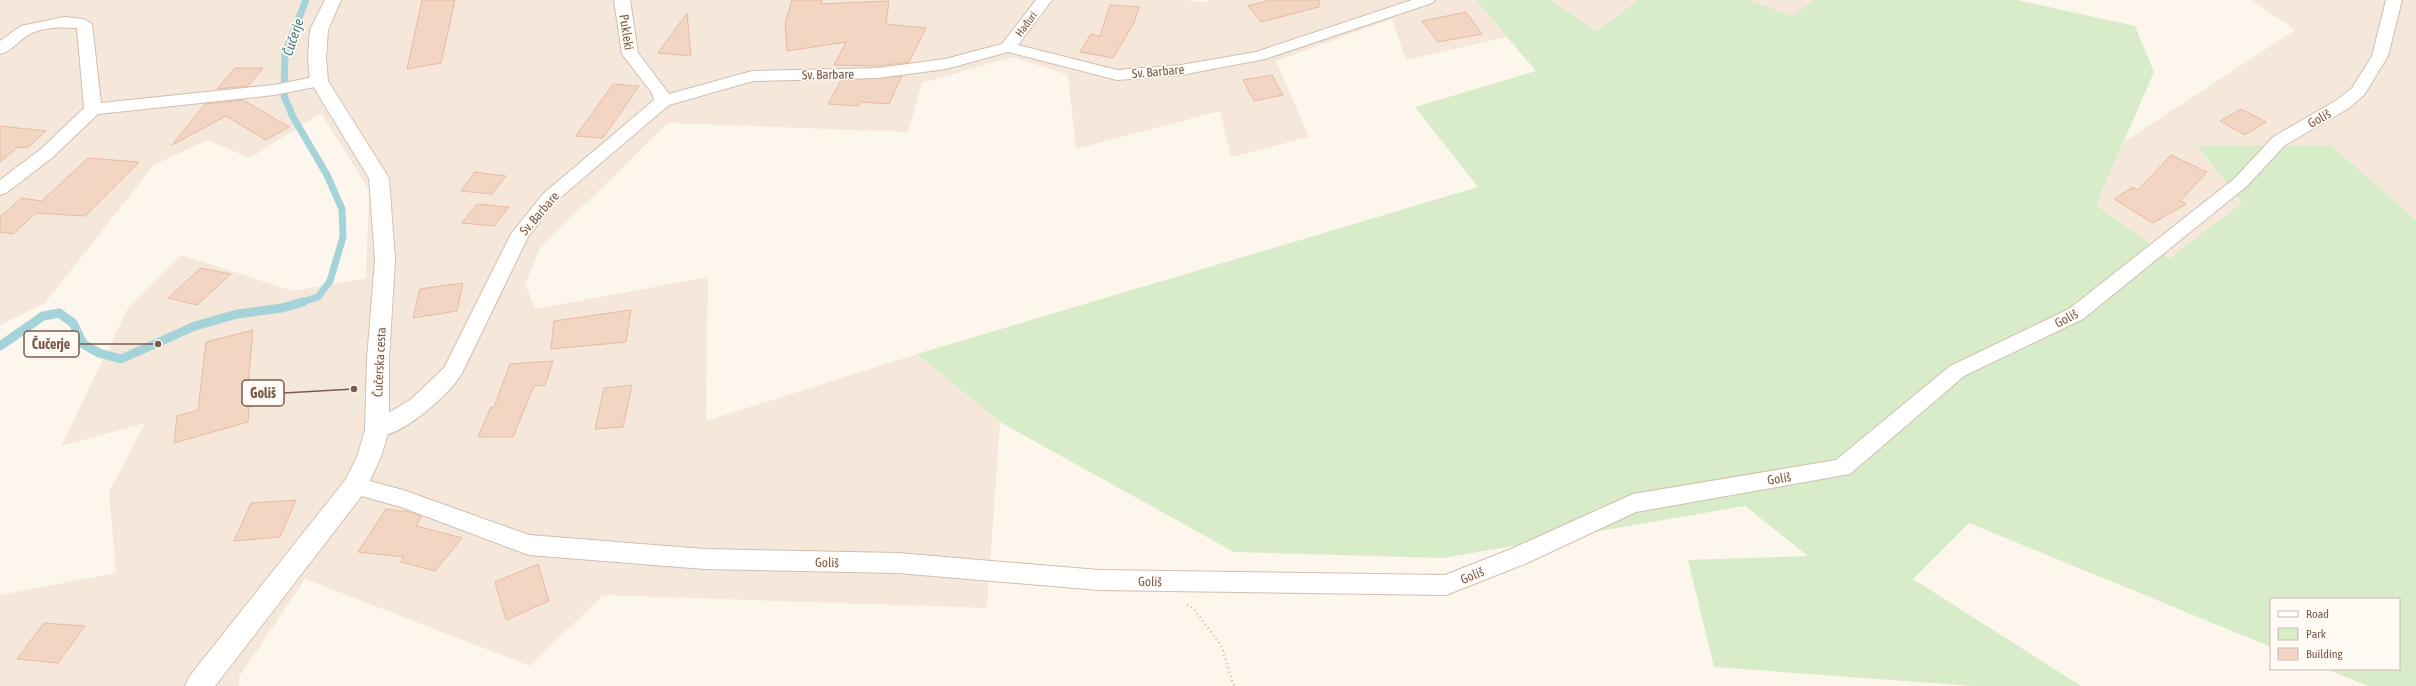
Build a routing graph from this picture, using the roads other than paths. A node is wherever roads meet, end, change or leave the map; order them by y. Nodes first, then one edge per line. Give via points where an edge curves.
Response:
1 (333, 0) edge
2 (622, 0) edge
3 (1044, 0) edge
4 (1427, 0) edge
5 (2394, 0) edge
6 (1008, 47) junction
7 (0, 49) edge
8 (310, 83) junction
9 (663, 100) junction
10 (94, 109) junction
11 (0, 189) edge
12 (377, 430) junction
13 (355, 486) junction
14 (198, 686) edge

1 - 8 street, Čučerska cesta via 319,30 317,56
2 - 9 street, Pukleki via 630,54 660,92
3 - 6 street, Hađuri
4 - 6 street, Sv. Barbare via 1259,56 1181,70 1117,75
5 - 13 street, Goliš via 2380,56 2358,91 2343,104 2279,141 2241,182 2076,314 1958,371 1842,468 1633,503 1520,556 1446,585 1099,580 898,563 704,559 529,545 403,499
6 - 9 street, Sv. Barbare via 946,64 878,74 752,76
7 - 10 street via 27,29 64,22 84,24
8 - 10 street via 274,90
8 - 12 street, Čučerska cesta via 379,178 385,260 378,360
9 - 12 street, Sv. Barbare via 549,198 520,234 452,373 437,393 417,409
10 - 11 street via 47,153
12 - 13 street, Čučerska cesta via 369,457
13 - 14 street, Čučerska cesta

